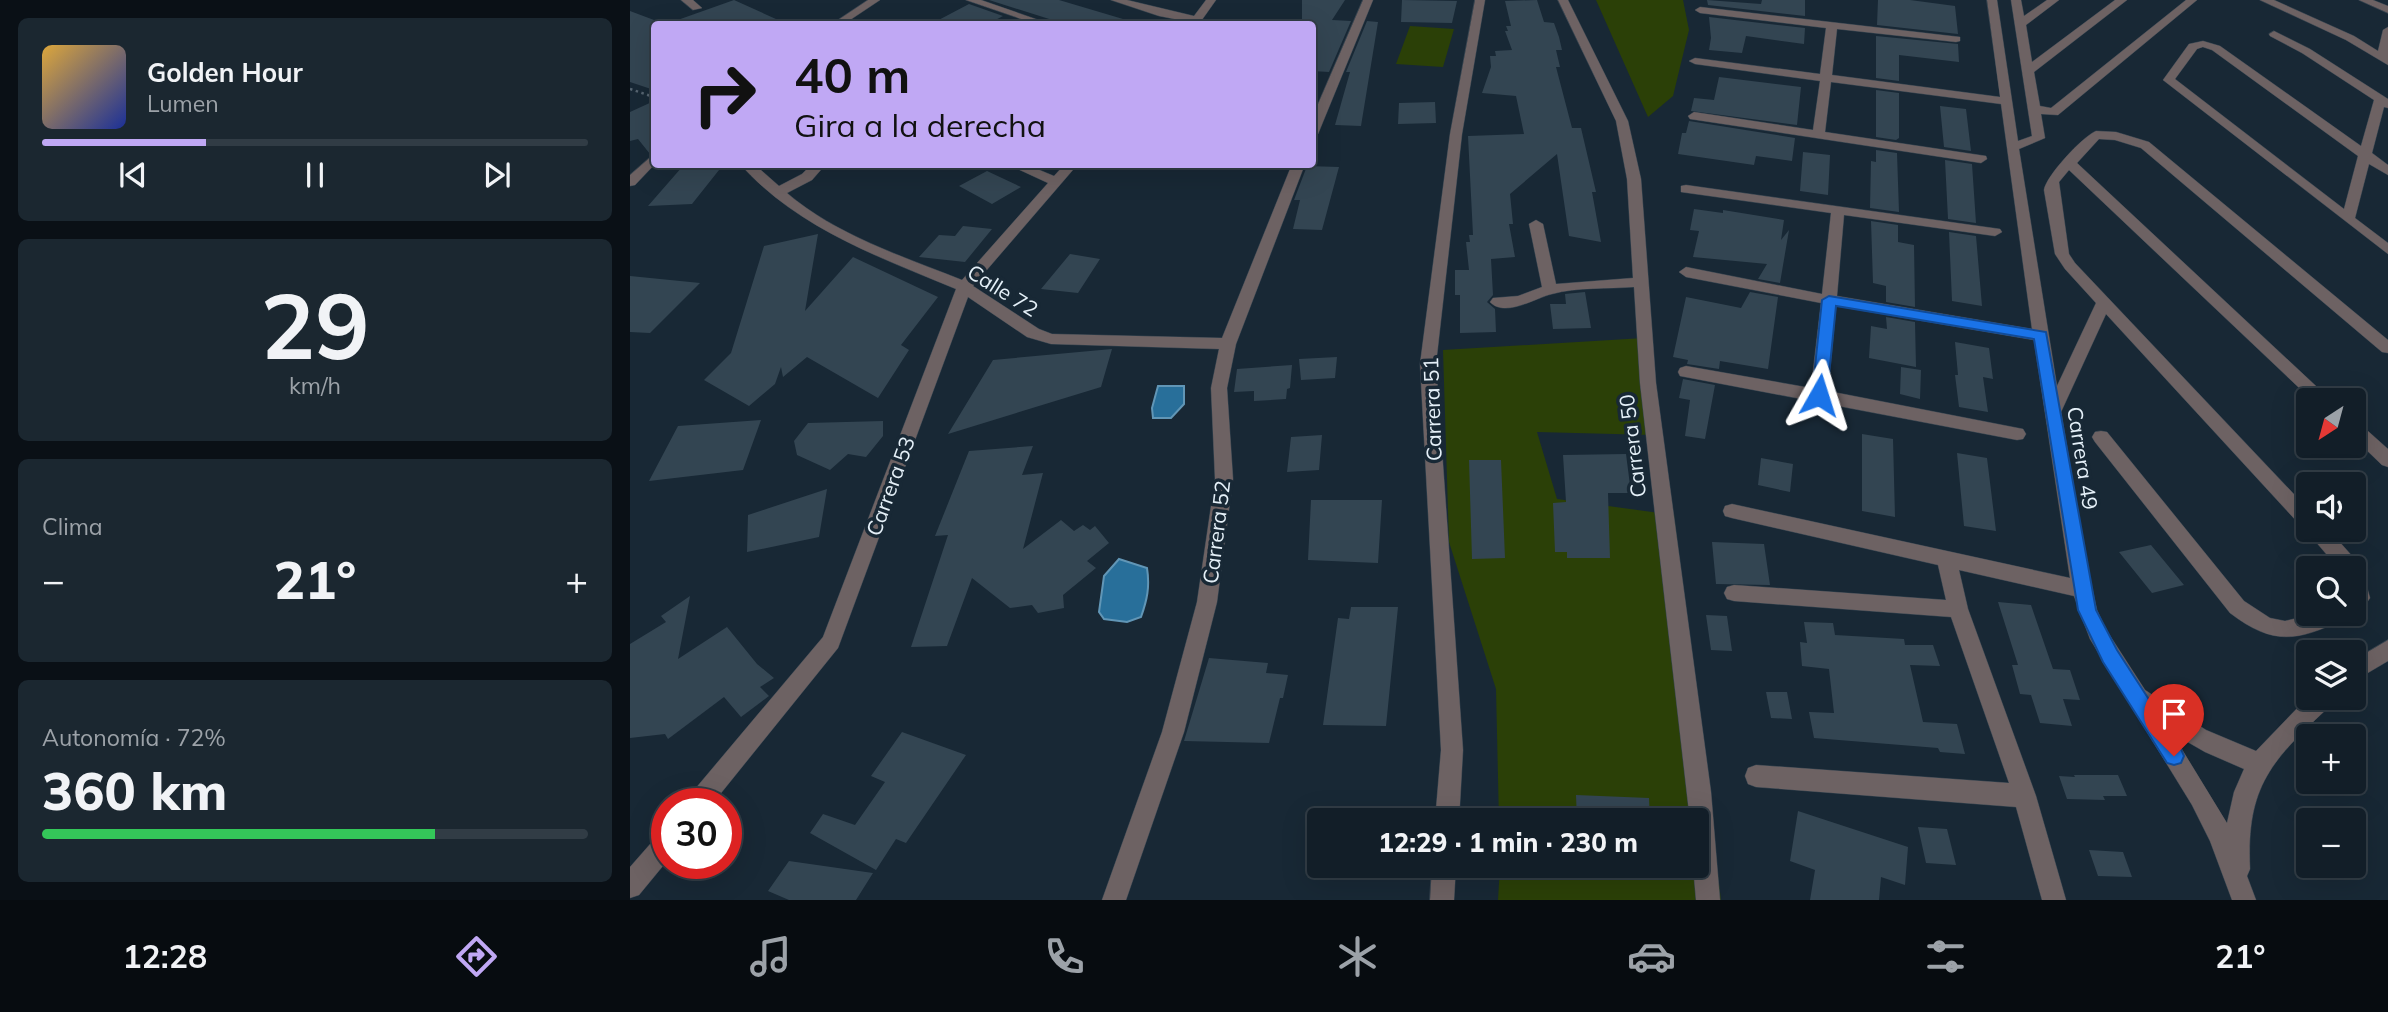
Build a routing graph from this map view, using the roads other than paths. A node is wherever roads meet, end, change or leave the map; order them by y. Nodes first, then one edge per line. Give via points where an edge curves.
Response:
1 (686, 0) edge
2 (875, 0) edge
3 (971, 0) edge
4 (1116, 0) edge
5 (1211, 0) edge
6 (1368, 0) edge
7 (1480, 0) edge
8 (1563, 0) edge
9 (1992, 0) edge
10 (2016, 0) edge
11 (2054, 0) edge
12 (2122, 0) edge
13 (2192, 0) edge
14 (2264, 0) edge
15 (2364, 0) edge
16 (697, 8) dead end
17 (1700, 10) dead end
18 (2388, 10) edge
19 (843, 21) edge
20 (1036, 21) edge
21 (1191, 21) edge
22 (1196, 21) edge
23 (2020, 24) junction
24 (1832, 25) junction
25 (2388, 30) edge
26 (2274, 34) dead end
27 (1955, 39) dead end
28 (2385, 60) edge
29 (1695, 61) dead end
30 (2028, 71) junction
31 (1826, 76) junction
32 (2005, 101) junction
33 (2384, 102) edge
34 (2034, 109) junction
35 (1694, 116) dead end
36 (1316, 124) edge
37 (1819, 134) junction
38 (2012, 147) junction
39 (2365, 155) junction
40 (1981, 159) dead end
41 (651, 161) edge
42 (2068, 162) junction
43 (751, 168) edge
44 (816, 168) edge
45 (1023, 168) edge
46 (1068, 168) edge
47 (1297, 168) edge
48 (2388, 171) edge
49 (1056, 181) junction
50 (630, 183) edge
51 (1686, 189) dead end
52 (778, 192) junction
53 (1838, 210) junction
54 (2348, 219) junction
55 (1536, 224) dead end
56 (1995, 232) dead end
57 (2388, 250) edge
58 (1686, 272) dead end
59 (1639, 282) junction
60 (964, 287) junction
61 (1550, 289) junction
62 (1829, 300) junction
63 (1498, 302) dead end
64 (2104, 303) junction
65 (2041, 336) junction
66 (1228, 344) junction
67 (2388, 348) edge
68 (1686, 372) dead end
69 (2310, 388) edge
70 (1819, 395) junction
71 (2053, 412) junction
72 (2017, 434) dead end
73 (2101, 437) dead end
74 (2366, 439) edge
75 (2388, 460) edge
76 (2296, 508) edge
77 (1732, 511) dead end
78 (2327, 542) edge
79 (2339, 556) edge
80 (1946, 557) junction
81 (2082, 589) junction
82 (1734, 593) dead end
83 (1958, 609) junction
84 (2310, 626) edge
85 (2388, 649) edge
86 (2366, 665) edge
87 (2135, 694) junction
88 (2309, 710) edge
89 (2260, 763) junction
90 (1756, 776) dead end
91 (710, 788) edge
92 (2025, 796) junction
93 (1448, 808) edge
94 (651, 861) edge
95 (1443, 878) edge
96 (630, 886) edge
97 (2242, 893) edge
98 (1114, 900) edge
99 (1442, 900) edge
100 (1708, 900) edge
101 (2054, 900) edge

1 - 16 street
2 - 19 street
3 - 20 street
4 - 21 street
5 - 22 street
6 - 36 street
7 - 93 street, Carrera 51 via 1455,134 1428,364 1452,750
8 - 59 street, Carrera 50 via 1622,121 1634,179
9 - 32 street, Carrera 49
10 - 23 street
11 - 23 street
12 - 30 street
13 - 34 street via 2054,112
14 - 28 street via 2350,38
15 - 18 street
17 - 24 street
23 - 30 street
24 - 27 street
24 - 31 street
25 - 28 street
26 - 33 street
29 - 31 street
30 - 34 street
31 - 32 street
31 - 37 street
32 - 38 street, Carrera 49
33 - 39 street
34 - 38 street via 2039,138
35 - 37 street
37 - 40 street
38 - 65 street, Carrera 49
39 - 48 street
39 - 54 street
39 - 54 street via 2216,48 2193,46 2169,80
41 - 50 street
42 - 64 street via 2052,181 2051,190 2062,254
42 - 67 street via 2096,135 2124,138 2154,150
42 - 69 street
43 - 52 street, Calle 72
44 - 52 street
45 - 49 street
46 - 49 street, Carrera 53
47 - 66 street, Carrera 52
49 - 60 street, Carrera 53
51 - 53 street
52 - 60 street, Calle 72 via 800,211 865,246
53 - 56 street
53 - 62 street
54 - 57 street
55 - 61 street
58 - 62 street
59 - 61 street
59 - 100 street, Carrera 50 via 1700,792
60 - 66 street, Calle 72 via 1033,334 1051,339
60 - 91 street, Carrera 53 via 831,642
61 - 63 street via 1520,301
62 - 65 street
62 - 70 street
64 - 71 street
64 - 76 street
65 - 71 street, Carrera 49
66 - 98 street, Carrera 52 via 1219,388 1224,479 1207,602 1173,732
68 - 70 street
70 - 72 street
71 - 81 street, Carrera 49
73 - 84 street via 2237,607 2252,620 2288,631
74 - 75 street
77 - 80 street
78 - 79 street
80 - 81 street
80 - 83 street
81 - 87 street, Carrera 49 via 2097,633
82 - 83 street
83 - 92 street
85 - 86 street
87 - 89 street via 2200,739
87 - 97 street, Carrera 49 via 2200,797
88 - 89 street
89 - 97 street via 2241,799 2237,843
90 - 92 street
92 - 101 street
94 - 96 street
95 - 99 street

